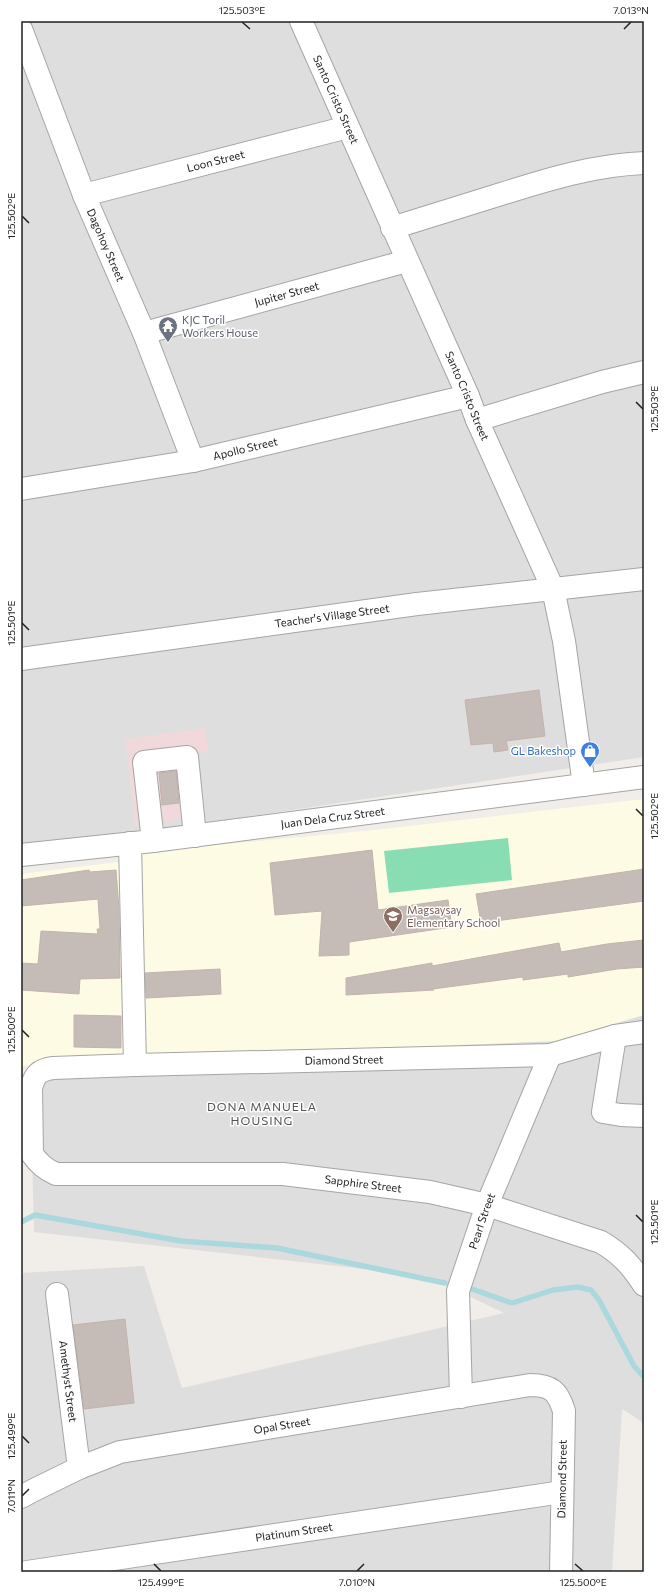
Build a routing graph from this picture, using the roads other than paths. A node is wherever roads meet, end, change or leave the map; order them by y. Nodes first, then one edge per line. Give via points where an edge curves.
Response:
1 (301, 21) edge
2 (21, 29) edge
3 (348, 127) junction
4 (644, 163) edge
5 (84, 195) junction
6 (392, 228) junction
7 (407, 261) junction
8 (144, 333) junction
9 (644, 372) edge
10 (468, 396) junction
11 (476, 420) junction
12 (193, 460) junction
13 (21, 489) edge
14 (644, 579) edge
15 (553, 589) junction
16 (21, 659) edge
17 (644, 777) edge
18 (584, 785) junction
19 (195, 836) junction
20 (153, 841) junction
21 (130, 843) junction
22 (21, 855) edge
23 (644, 1032) edge
24 (615, 1036) junction
25 (550, 1055) junction
26 (136, 1065) junction
27 (644, 1116) edge
28 (56, 1174) joint
29 (487, 1205) junction
30 (640, 1272) edge
31 (57, 1294) dead end
32 (552, 1390) joint
33 (461, 1397) junction
34 (79, 1468) junction
35 (562, 1492) junction
36 (21, 1497) edge
37 (27, 1572) edge
38 (561, 1572) edge

1 - 3 street, Santo Cristo Street
2 - 5 street, Dagohoy Street
3 - 5 street, Loon Street
3 - 6 street, Santo Cristo Street
4 - 6 street via 589,169
5 - 8 street, Dagohoy Street
6 - 7 street, Santo Cristo Street
7 - 8 street, Jupiter Street
7 - 10 street, Santo Cristo Street
8 - 12 street, Dagohoy Street
9 - 11 street
10 - 11 street, Santo Cristo Street
10 - 12 street, Apollo Street
11 - 15 street, Santo Cristo Street
12 - 13 street, Apollo Street
14 - 15 street, Teacher's Village Street
15 - 16 street, Teacher's Village Street via 308,618
15 - 18 street, Santo Cristo Street via 564,641
17 - 18 street, Juan Dela Cruz Street
18 - 19 street, Juan Dela Cruz Street
19 - 20 street, Juan Dela Cruz Street
19 - 20 street via 187,756 144,762
20 - 21 street, Juan Dela Cruz Street
21 - 22 street, Juan Dela Cruz Street
21 - 26 street
23 - 24 street, Diamond Street
24 - 25 street, Diamond Street
24 - 27 street via 603,1112
25 - 26 street, Diamond Street
25 - 29 street, Pearl Street
26 - 28 street, Diamond Street via 42,1070 34,1078 31,1088 32,1154 47,1170
28 - 29 street, Sapphire Street via 283,1174 430,1192
29 - 30 street, Sapphire Street via 601,1242 618,1252
29 - 33 street, Pearl Street via 458,1291
31 - 34 street, Amethyst Street
32 - 33 street, Opal Street via 543,1385 530,1385
32 - 35 street, Diamond Street via 560,1398 564,1411
33 - 34 street, Opal Street via 120,1452
34 - 36 street, Opal Street
35 - 37 street, Platinum Street
35 - 38 street, Diamond Street

